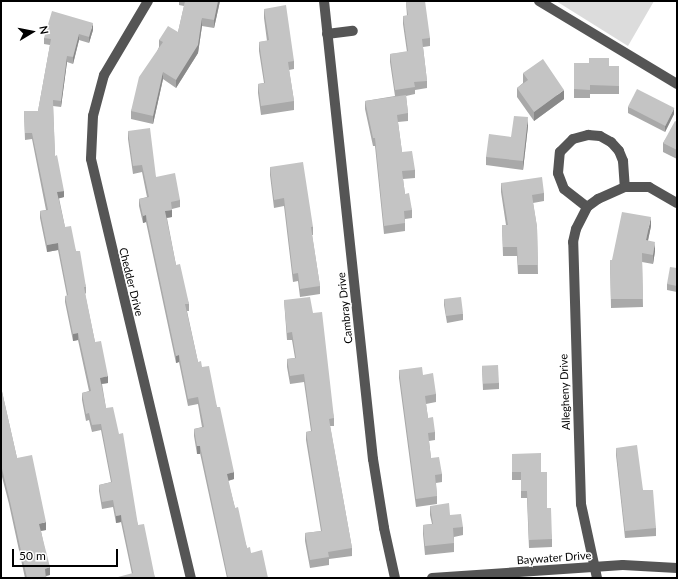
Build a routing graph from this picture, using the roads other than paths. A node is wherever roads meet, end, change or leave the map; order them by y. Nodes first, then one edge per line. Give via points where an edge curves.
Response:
1 (148, 1) edge
2 (324, 1) edge
3 (539, 1) edge
4 (353, 31) dead end
5 (327, 34) junction
6 (677, 84) edge
7 (625, 187) junction
8 (677, 203) edge
9 (587, 207) junction
10 (595, 567) junction
11 (677, 568) edge
12 (191, 578) edge
13 (395, 578) edge
14 (432, 578) edge
15 (597, 578) edge

1 - 12 street, Chedder Drive via 104,74 93,116 91,159
2 - 5 street, Cambray Drive
3 - 6 street
4 - 5 street
5 - 13 street, Cambray Drive via 373,460
7 - 8 street via 649,187
7 - 9 street, Allegheny Drive
7 - 9 street via 623,161 611,142 600,136 588,135 573,139 560,152 558,173 564,189
9 - 10 street, Allegheny Drive via 578,223 573,242 580,504
10 - 11 street, Baywater Drive
10 - 14 street, Baywater Drive
10 - 15 street, Allegheny Drive

